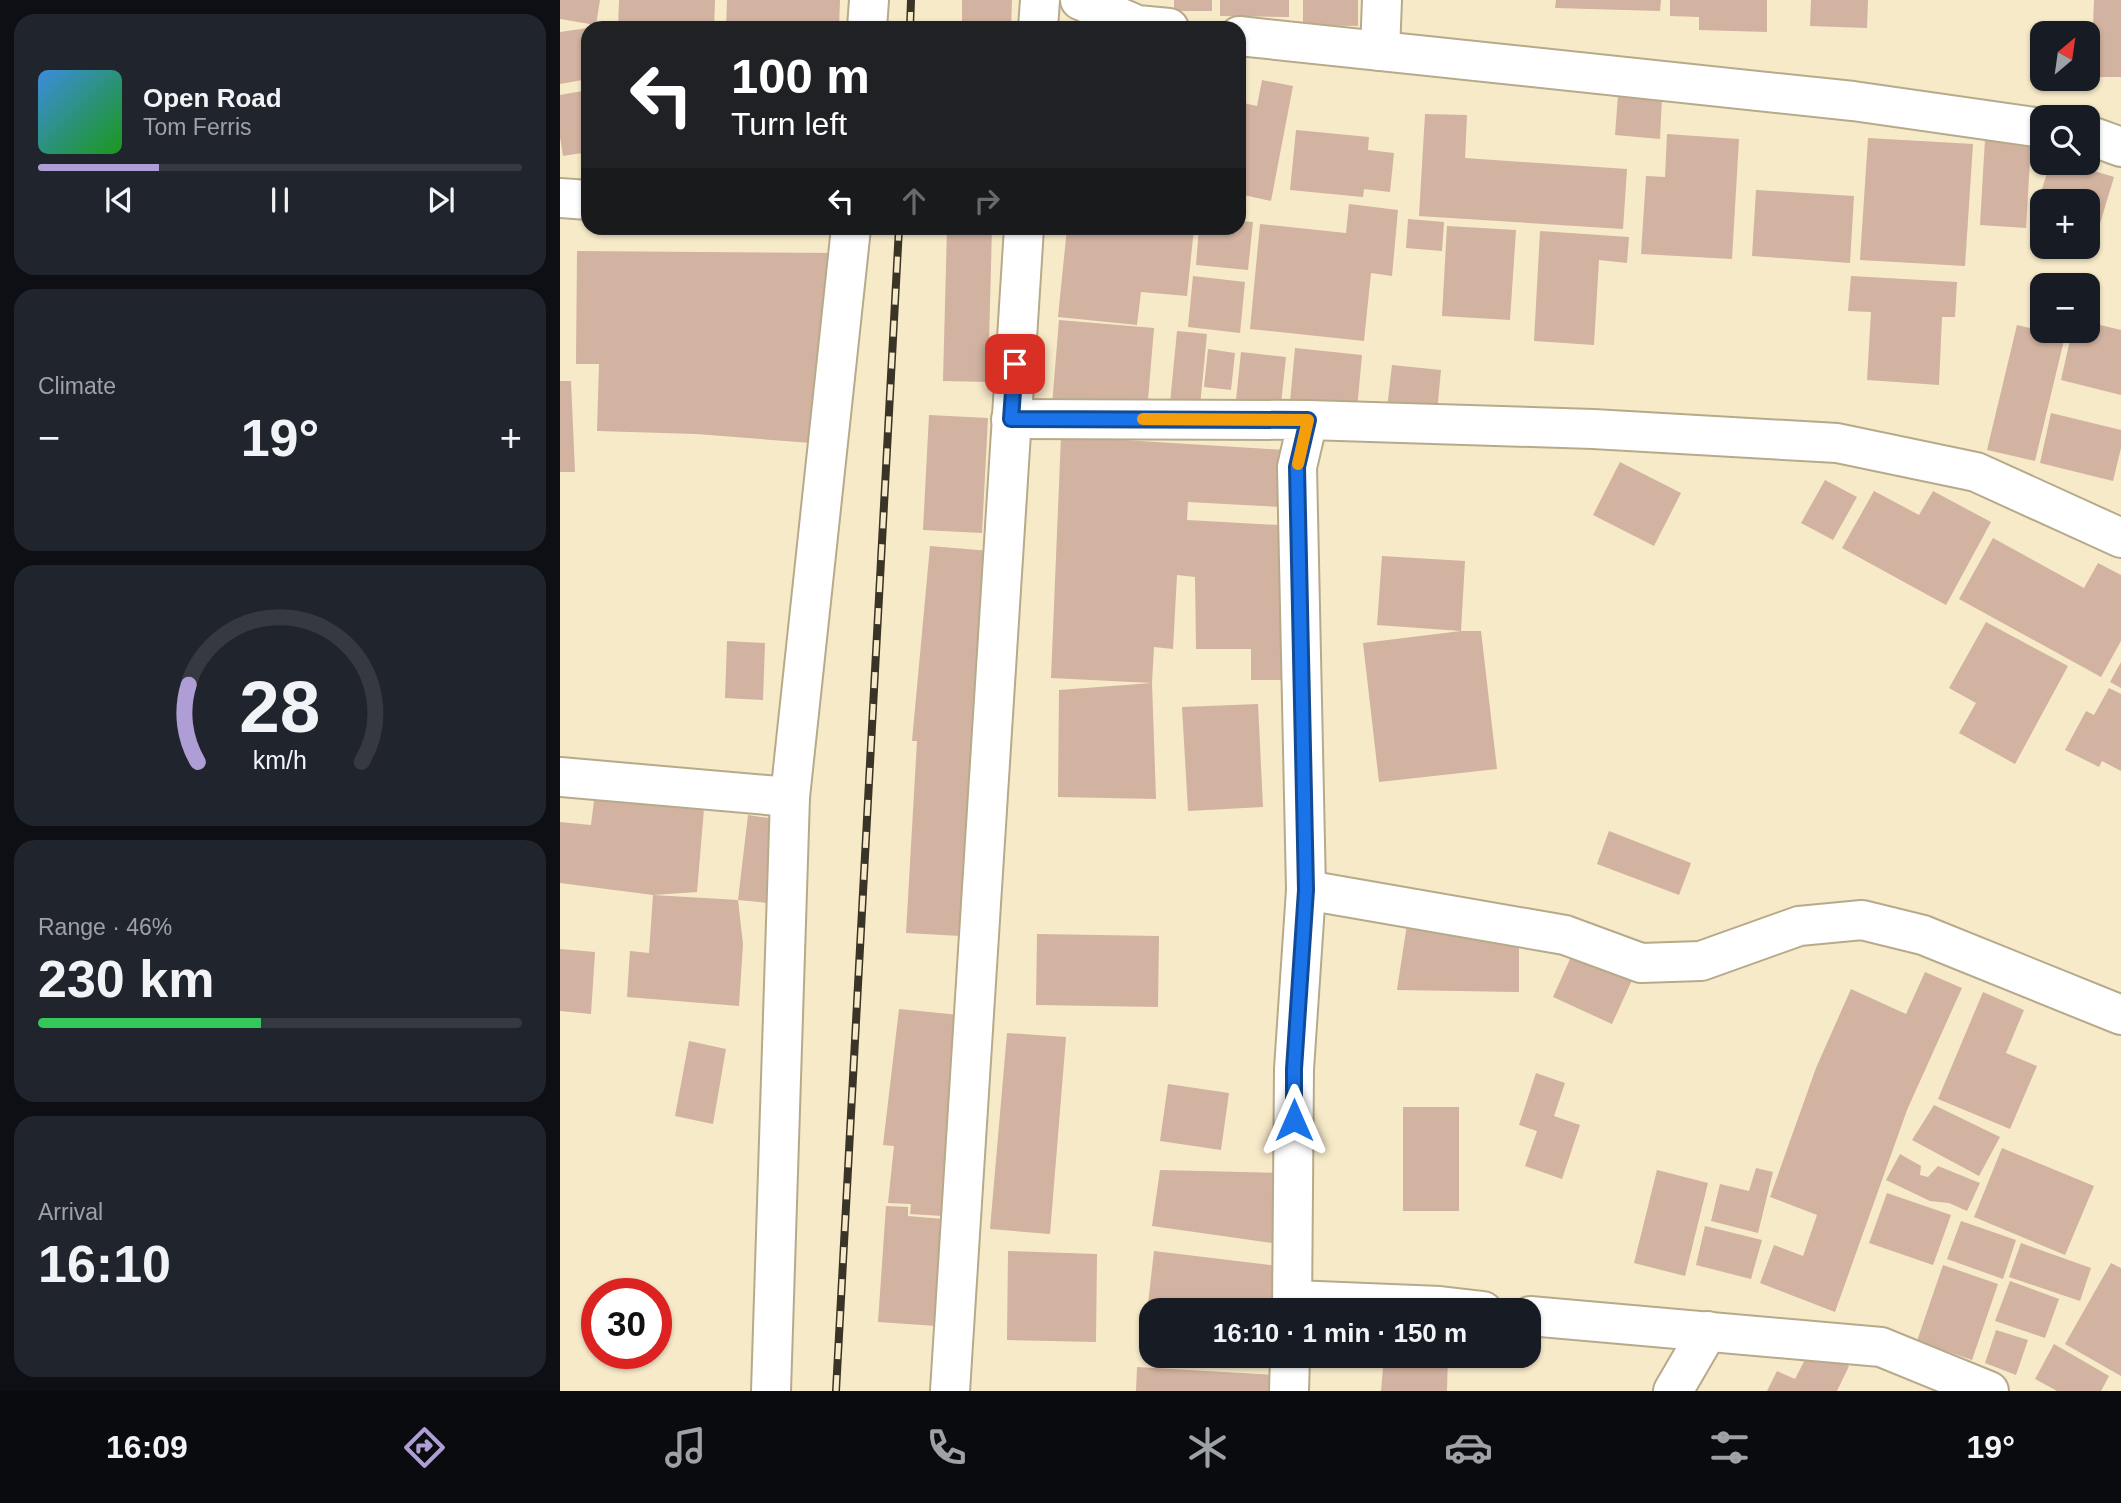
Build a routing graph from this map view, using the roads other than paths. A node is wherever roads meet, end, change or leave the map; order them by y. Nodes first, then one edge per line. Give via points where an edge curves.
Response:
1 (869, 0) edge
2 (1040, 0) edge
3 (1080, 0) edge
4 (1382, 0) edge
5 (868, 21) edge
6 (1038, 21) edge
7 (1130, 21) edge
8 (1246, 37) edge
9 (1380, 51) junction
10 (2030, 126) edge
11 (2100, 139) edge
12 (2121, 147) edge
13 (560, 198) edge
14 (581, 200) edge
15 (850, 235) edge
16 (1024, 235) edge
17 (1011, 419) junction
18 (1308, 420) junction
19 (2121, 538) edge
20 (560, 777) edge
21 (790, 797) junction
22 (1306, 890) junction
23 (2121, 1015) edge
24 (1293, 1298) edge
25 (1541, 1317) edge
26 (1708, 1331) junction
27 (1290, 1368) edge
28 (771, 1391) edge
29 (950, 1391) edge
30 (1289, 1391) edge
31 (1673, 1391) edge
32 (1989, 1391) edge

1 - 5 street
2 - 6 street
3 - 7 street
4 - 9 street
8 - 9 street
9 - 10 street via 1853,101
11 - 12 street
13 - 14 street
15 - 21 street
16 - 17 street
17 - 18 street
17 - 29 street
18 - 19 street via 1837,443 1976,472
18 - 22 street via 1297,467
20 - 21 street
21 - 28 street
22 - 23 street via 1565,935 1641,963 1701,961 1799,926 1862,920 1923,935
22 - 24 street via 1294,1069
25 - 26 street
26 - 31 street
26 - 32 street via 1881,1347
27 - 30 street

